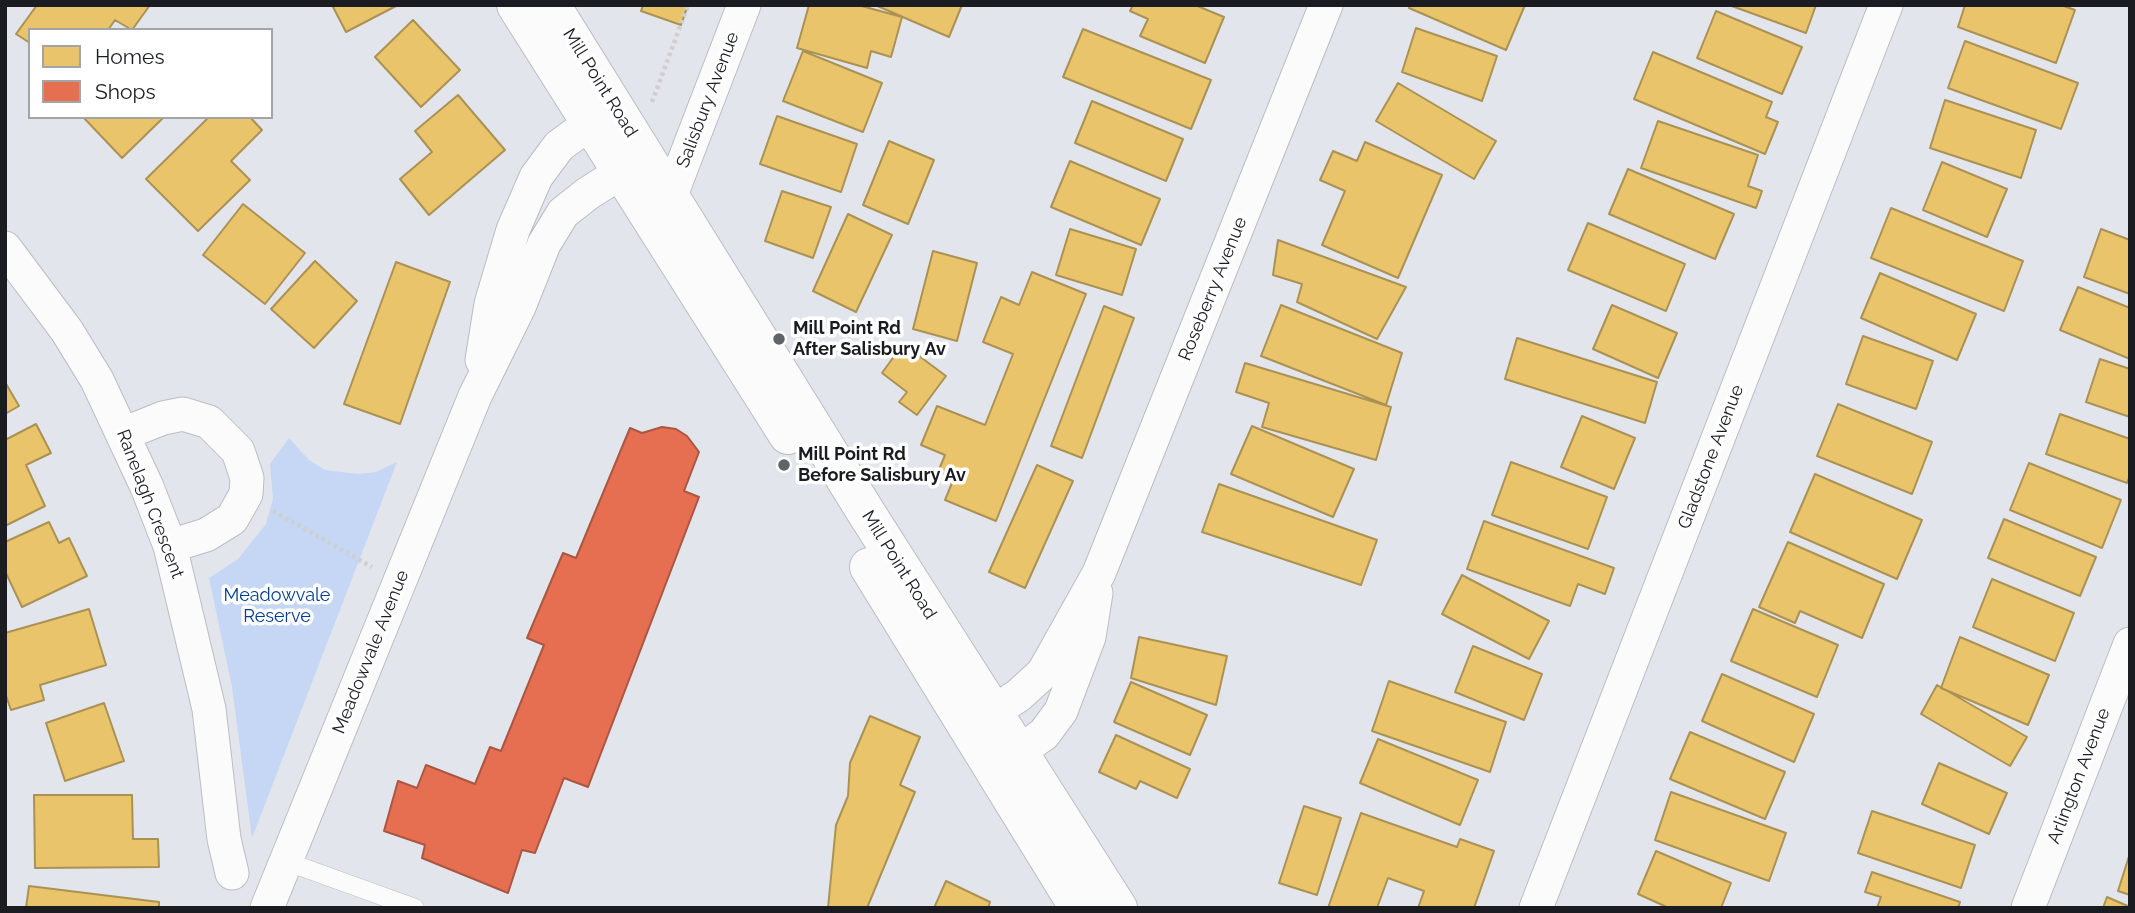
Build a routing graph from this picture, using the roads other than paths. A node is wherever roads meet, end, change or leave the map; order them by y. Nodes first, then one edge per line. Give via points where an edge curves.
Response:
1 (516, 5) edge
2 (551, 5) edge
3 (744, 5) edge
4 (1326, 5) edge
5 (1886, 5) edge
6 (619, 111) junction
7 (634, 165) junction
8 (671, 195) junction
9 (5, 248) edge
10 (475, 396) junction
11 (123, 434) junction
12 (170, 547) junction
13 (1099, 573) junction
14 (2130, 644) edge
15 (981, 721) junction
16 (1006, 761) junction
17 (285, 861) junction
18 (232, 873) dead end
19 (267, 908) edge
20 (415, 908) edge
21 (1079, 908) edge
22 (1118, 908) edge
23 (1536, 908) edge
24 (2028, 908) edge

1 - 6 main road, Mill Point Road
2 - 6 main road, Mill Point Road
3 - 8 street, Salisbury Avenue
4 - 13 street, Roseberry Avenue
5 - 23 street, Gladstone Avenue
6 - 7 main road, Mill Point Road
6 - 10 street, Meadowvale Avenue via 559,146 536,177 513,230 491,304
7 - 8 main road, Mill Point Road
7 - 10 street, Meadowvale Avenue via 563,214 544,244
7 - 15 main road, Mill Point Road via 820,485
8 - 15 main road, Mill Point Road
9 - 11 street, Ranelagh Crescent via 67,331
10 - 17 street, Meadowvale Avenue
11 - 12 street, Ranelagh Crescent
11 - 12 street via 183,414 209,422 238,451 247,478 246,494 232,519 206,535
12 - 18 street, Ranelagh Crescent via 209,709
13 - 15 street, Roseberry Avenue via 1042,673
13 - 16 street, Roseberry Avenue via 1089,637 1061,711 1044,734
14 - 24 street, Arlington Avenue
15 - 16 main road, Mill Point Road
16 - 21 main road, Mill Point Road
16 - 22 main road, Mill Point Road
17 - 19 street, Meadowvale Avenue
17 - 20 lane

